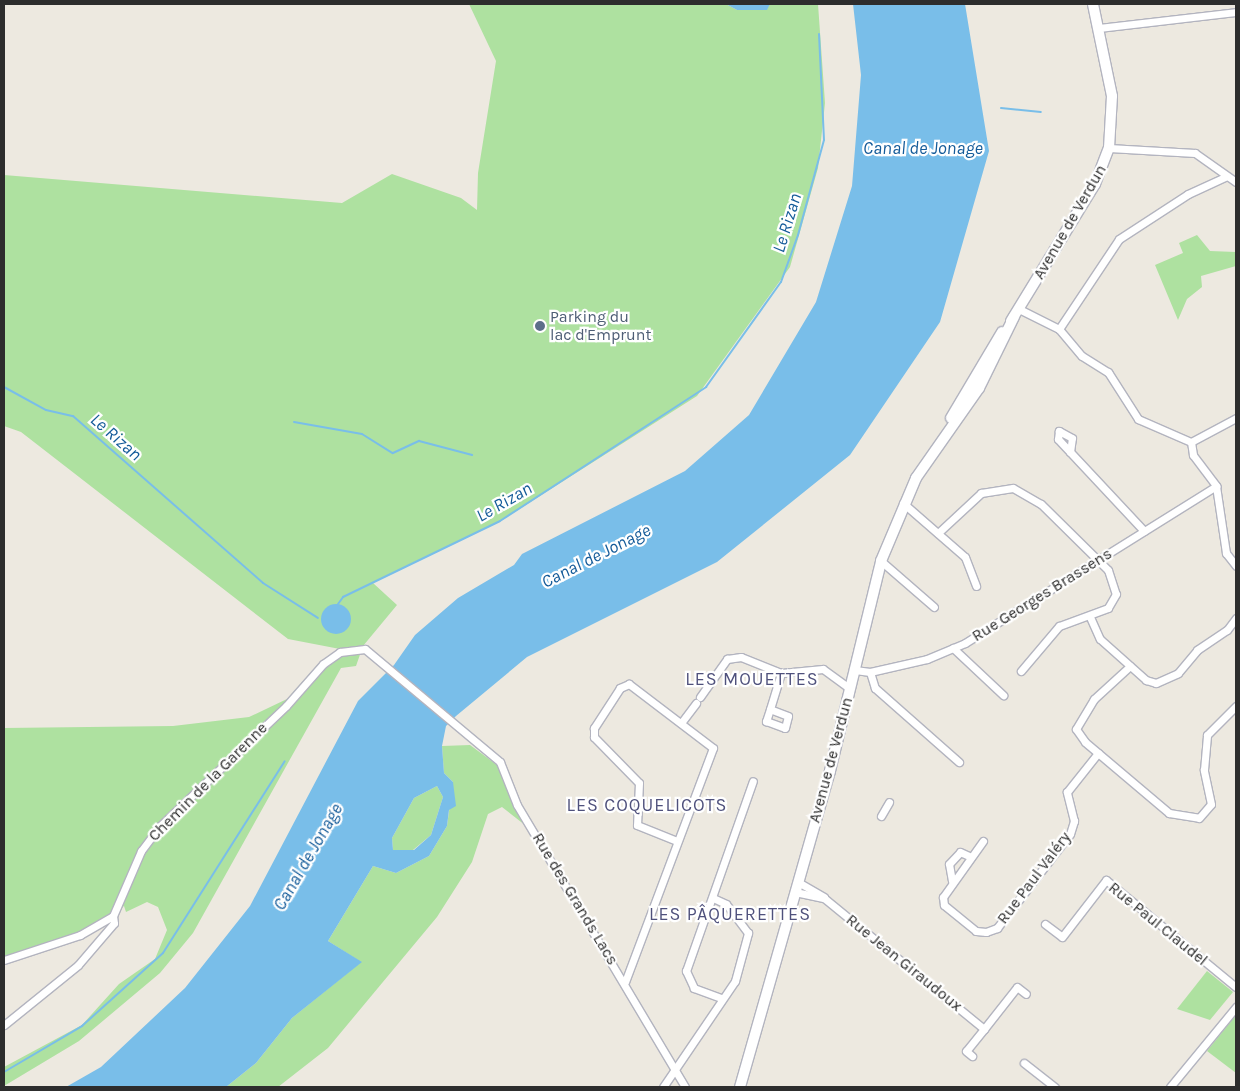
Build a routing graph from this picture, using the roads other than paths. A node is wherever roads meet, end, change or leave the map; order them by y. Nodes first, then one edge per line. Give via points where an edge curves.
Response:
1 (1093, 4) edge
2 (1236, 12) edge
3 (1098, 28) junction
4 (1109, 148) junction
5 (1225, 177) junction
6 (1236, 182) edge
7 (1017, 313) junction
8 (1059, 329) junction
9 (1236, 418) edge
10 (1191, 442) junction
11 (1070, 452) dead end
12 (1216, 486) junction
13 (903, 503) junction
14 (1144, 532) junction
15 (938, 533) junction
16 (1098, 560) junction
17 (880, 561) junction
18 (1236, 566) edge
19 (976, 586) dead end
20 (934, 608) dead end
21 (1090, 616) junction
22 (1236, 618) edge
23 (953, 648) junction
24 (377, 656) joint
25 (1130, 666) junction
26 (855, 670) junction
27 (1021, 671) dead end
28 (870, 672) junction
29 (781, 674) junction
30 (849, 688) junction
31 (1003, 695) dead end
32 (1236, 706) edge
33 (770, 709) dead end
34 (681, 723) junction
35 (1098, 753) junction
36 (959, 762) dead end
37 (753, 781) dead end
38 (889, 802) dead end
39 (881, 816) dead end
40 (678, 841) junction
41 (983, 841) dead end
42 (971, 857) junction
43 (952, 881) junction
44 (797, 887) junction
45 (713, 898) junction
46 (824, 898) junction
47 (113, 916) junction
48 (1045, 924) dead end
49 (4, 960) edge
50 (625, 982) junction
51 (1236, 987) edge
52 (1026, 994) dead end
53 (721, 998) junction
54 (1236, 1007) edge
55 (4, 1025) edge
56 (984, 1029) junction
57 (972, 1056) dead end
58 (1024, 1063) dead end
59 (674, 1070) junction
60 (663, 1087) edge
61 (685, 1087) edge
62 (740, 1087) edge
63 (1054, 1087) edge
64 (1170, 1087) edge

1 - 3 main road, Avenue de Verdun
2 - 3 street
3 - 4 main road, Avenue de Verdun via 1112,96
4 - 5 street via 1195,153 1215,163
4 - 7 main road, Avenue de Verdun via 1095,184
5 - 6 street
5 - 8 street via 1188,194 1119,239
7 - 8 street
7 - 13 main road, Avenue de Verdun via 977,368
8 - 10 street via 1082,356 1108,372 1138,419
9 - 10 street
10 - 12 street via 1193,455
11 - 14 street
12 - 14 street, Rue Georges Brassens
12 - 18 street via 1226,553
13 - 15 street
13 - 17 main road, Avenue de Verdun
14 - 16 street, Rue Georges Brassens
15 - 16 street via 981,493 1013,488 1041,504
15 - 19 street via 965,557
16 - 21 street via 1114,580 1116,594 1108,608
16 - 23 street, Rue Georges Brassens
17 - 20 street
17 - 26 main road, Avenue de Verdun
21 - 25 street via 1097,635
21 - 27 street via 1059,626
22 - 25 street via 1168,681 1146,680
23 - 28 street, Rue Georges Brassens
23 - 31 street
24 - 47 street, Chemin de la Garenne via 354,648 323,664 150,837
24 - 50 street, Rue des Grands Lacs via 500,762 517,804
25 - 35 street via 1094,698 1076,729
26 - 28 street, Rue Georges Brassens
26 - 30 main road, Avenue de Verdun
28 - 36 street via 875,688
29 - 30 street via 823,669
29 - 33 street
29 - 34 street via 741,657 728,660
30 - 44 main road, Avenue de Verdun
32 - 35 street via 1207,734 1204,770 1211,804 1199,818 1159,807
34 - 40 street via 713,748
34 - 40 street via 629,684 620,688 594,728 594,737 639,783 637,825
35 - 43 street, Rue Paul Valéry via 1067,792 1074,821 1070,834 997,928 976,931 944,905 943,897
37 - 45 street
38 - 39 street
40 - 50 street
41 - 42 street, Rue Paul Valéry
42 - 43 street, Rue Paul Valéry
42 - 43 street, Rue Paul Valéry via 960,852 950,864
44 - 46 street, Rue Jean Giraudoux
44 - 46 street, Rue Jean Giraudoux
44 - 62 main road, Avenue de Verdun
45 - 53 street via 726,904 748,933 735,981
45 - 53 street via 686,971 694,988
46 - 56 street, Rue Jean Giraudoux
47 - 49 street via 80,935
47 - 55 street, Chemin de la Garenne via 114,923 78,965
48 - 51 street, Rue Paul Claudel via 1062,937 1106,880
50 - 59 street, Rue des Grands Lacs
52 - 56 street via 1017,987
53 - 59 street
54 - 64 street
56 - 57 street via 966,1051
58 - 63 street
59 - 60 street
59 - 61 street, Rue des Grands Lacs

